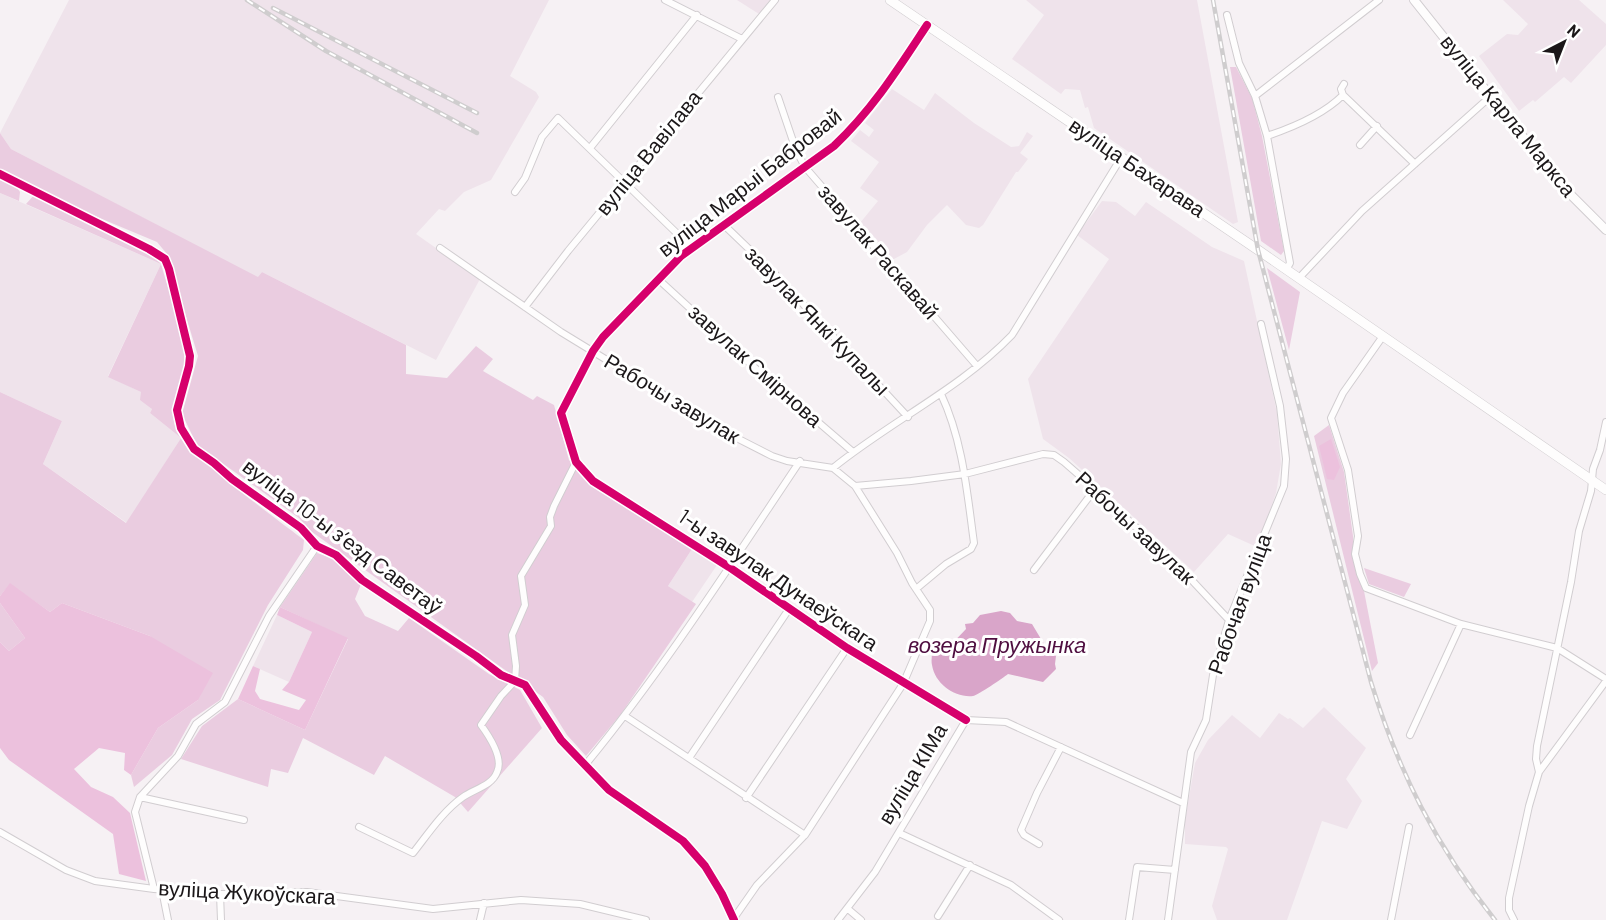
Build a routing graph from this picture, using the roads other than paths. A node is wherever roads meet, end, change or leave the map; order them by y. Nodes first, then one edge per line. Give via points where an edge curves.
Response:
1 (665, 0) edge
2 (775, 0) edge
3 (890, 0) edge
4 (1379, 0) edge
5 (1414, 0) edge
6 (697, 15) junction
7 (1227, 15) dead end
8 (927, 25) junction
9 (742, 39) junction
10 (1344, 84) dead end
11 (1343, 95) junction
12 (1256, 96) junction
13 (1491, 96) junction
14 (778, 97) dead end
15 (1377, 126) junction
16 (1267, 136) junction
17 (1360, 146) dead end
18 (590, 148) junction
19 (1121, 158) junction
20 (1415, 164) junction
21 (805, 167) junction
22 (0, 174) edge
23 (626, 183) junction
24 (514, 192) dead end
25 (724, 225) junction
26 (1606, 230) edge
27 (440, 248) dead end
28 (692, 248) junction
29 (1286, 270) junction
30 (1299, 278) junction
31 (658, 279) junction
32 (525, 308) junction
33 (1261, 324) dead end
34 (1383, 336) junction
35 (593, 351) junction
36 (977, 366) junction
37 (941, 394) junction
38 (909, 417) junction
39 (1606, 422) edge
40 (853, 452) junction
41 (800, 461) junction
42 (576, 462) junction
43 (833, 468) junction
44 (965, 474) junction
45 (1593, 481) junction
46 (855, 486) junction
47 (1095, 489) junction
48 (1606, 490) edge
49 (317, 546) junction
50 (729, 567) junction
51 (1034, 570) dead end
52 (916, 589) junction
53 (789, 609) junction
54 (1229, 620) junction
55 (1461, 624) junction
56 (847, 648) junction
57 (1557, 648) junction
58 (1606, 680) edge
59 (515, 681) junction
60 (903, 684) junction
61 (625, 716) junction
62 (966, 720) junction
63 (1410, 735) dead end
64 (1061, 747) junction
65 (689, 758) junction
66 (586, 764) junction
67 (1539, 772) junction
68 (140, 796) junction
69 (746, 798) junction
70 (1183, 803) junction
71 (244, 820) dead end
72 (359, 827) dead end
73 (1409, 827) dead end
74 (0, 832) edge
75 (899, 833) junction
76 (805, 835) junction
77 (1039, 844) dead end
78 (970, 865) junction
79 (1175, 870) junction
80 (154, 889) junction
81 (162, 890) junction
82 (220, 894) junction
83 (484, 903) junction
84 (848, 909) junction
85 (938, 916) dead end
86 (1513, 918) edge
87 (734, 919) edge
88 (168, 920) edge
89 (221, 920) edge
90 (480, 920) edge
91 (646, 920) edge
92 (838, 920) edge
93 (861, 920) edge
94 (1059, 920) edge
95 (1129, 920) edge
96 (1168, 920) edge
97 (1391, 920) edge

1 - 6 street
2 - 9 street, вуліца Вавілава
3 - 8 main road, вуліца Бахарава
4 - 12 street
5 - 13 main road, вуліца Карла Маркса
6 - 9 street
6 - 18 street
7 - 12 street via 1239,63
8 - 19 main road, вуліца Бахарава
8 - 21 street, вуліца Марыі Бабровай via 883,93 858,123
9 - 23 street, вуліца Вавілава
10 - 11 street
11 - 15 street
11 - 16 street via 1331,107
12 - 16 street
13 - 20 street
13 - 26 main road, вуліца Карла Маркса via 1563,187
14 - 21 street, завулак Раскавай
15 - 17 street
15 - 20 street
16 - 29 street via 1290,263
18 - 23 street
18 - 24 street via 558,118 542,136 525,178
19 - 29 main road, вуліца Бахарава
19 - 36 street via 1024,318 1012,335
20 - 30 street via 1362,211
21 - 25 street, вуліца Марыі Бабровай
21 - 36 street, завулак Раскавай
22 - 49 street, вуліца 10-ы зʼезд Саветаў via 165,259 190,356 177,410 181,428 194,449 301,528
23 - 28 street
23 - 32 street, вуліца Вавілава
25 - 28 street, вуліца Марыі Бабровай
25 - 38 street, завулак Янкі Купалы
27 - 32 street, Рабочы завулак
28 - 31 street, вуліца Марыі Бабровай
29 - 30 main road, вуліца Бахарава
30 - 34 main road, вуліца Бахарава
31 - 35 street, вуліца Марыі Бабровай
31 - 40 street, завулак Смірнова
32 - 35 street, Рабочы завулак
33 - 54 street, Рабочая вуліца via 1280,406 1286,459 1284,486
34 - 45 main road, вуліца Бахарава
34 - 55 street via 1343,393 1331,418 1348,470 1360,574 1366,588
35 - 41 street, Рабочы завулак via 746,444 787,461
35 - 42 street, вуліца Марыі Бабровай via 561,413
36 - 37 street
37 - 38 street
37 - 44 street via 951,416
38 - 40 street
39 - 45 street
40 - 43 street
41 - 43 street, Рабочы завулак
41 - 50 street
42 - 50 street, 1-ы завулак Дунаеўскага via 593,481
42 - 59 street via 550,516 551,526 522,576 525,605 512,635
43 - 46 street, Рабочы завулак
44 - 46 street, Рабочы завулак
44 - 47 street, Рабочы завулак via 1043,454 1054,455
44 - 52 street via 974,543
45 - 48 main road, вуліца Бахарава
45 - 57 street via 1579,531
46 - 52 street, Рабочы завулак
47 - 51 street
47 - 54 street, Рабочы завулак
49 - 59 street, вуліца 10-ы зʼезд Саветаў via 336,555 362,580 493,670
49 - 68 street via 268,616 225,702 196,724 178,756
50 - 53 street, 1-ы завулак Дунаеўскага
50 - 61 street
52 - 60 street, Рабочы завулак via 930,610 930,621
53 - 56 street, 1-ы завулак Дунаеўскага
53 - 65 street
54 - 70 street, Рабочая вуліца via 1213,675 1206,720 1191,752
55 - 57 street
55 - 63 street
56 - 60 street, 1-ы завулак Дунаеўскага
56 - 69 street
57 - 58 street
57 - 67 street via 1537,746
58 - 67 street
59 - 66 street, вуліца 10-ы зʼезд Саветаў via 525,685 561,740
59 - 72 street via 481,725 498,761 498,772 489,783 463,797 413,853
60 - 62 street, 1-ы завулак Дунаеўскага
60 - 76 street, Рабочы завулак
61 - 65 street
61 - 66 street
62 - 64 street, вуліца КІМа via 1006,722
62 - 75 street, вуліца КІМа
64 - 70 street, вуліца КІМа
64 - 77 street via 1021,830
65 - 69 street
66 - 87 street, вуліца 10-ы зʼезд Саветаў via 609,790 683,841 705,866
67 - 86 street via 1508,904
68 - 71 street
68 - 80 street via 135,812
69 - 76 street
70 - 79 street, Рабочая вуліца
73 - 97 street
74 - 80 street, вуліца Жукоўскага via 66,870 95,881
75 - 78 street
75 - 84 street, вуліца КІМа
76 - 87 street, Рабочы завулак via 757,885
78 - 85 street
78 - 94 street via 1011,885
79 - 95 street via 1137,867
79 - 96 street, Рабочая вуліца
80 - 81 street, вуліца Жукоўскага
81 - 82 street, вуліца Жукоўскага
81 - 88 street
82 - 83 street, вуліца Жукоўскага via 307,892 433,909
82 - 89 street
83 - 90 street
83 - 91 street, вуліца Жукоўскага via 521,900 580,904
84 - 92 street, вуліца КІМа
84 - 93 street

